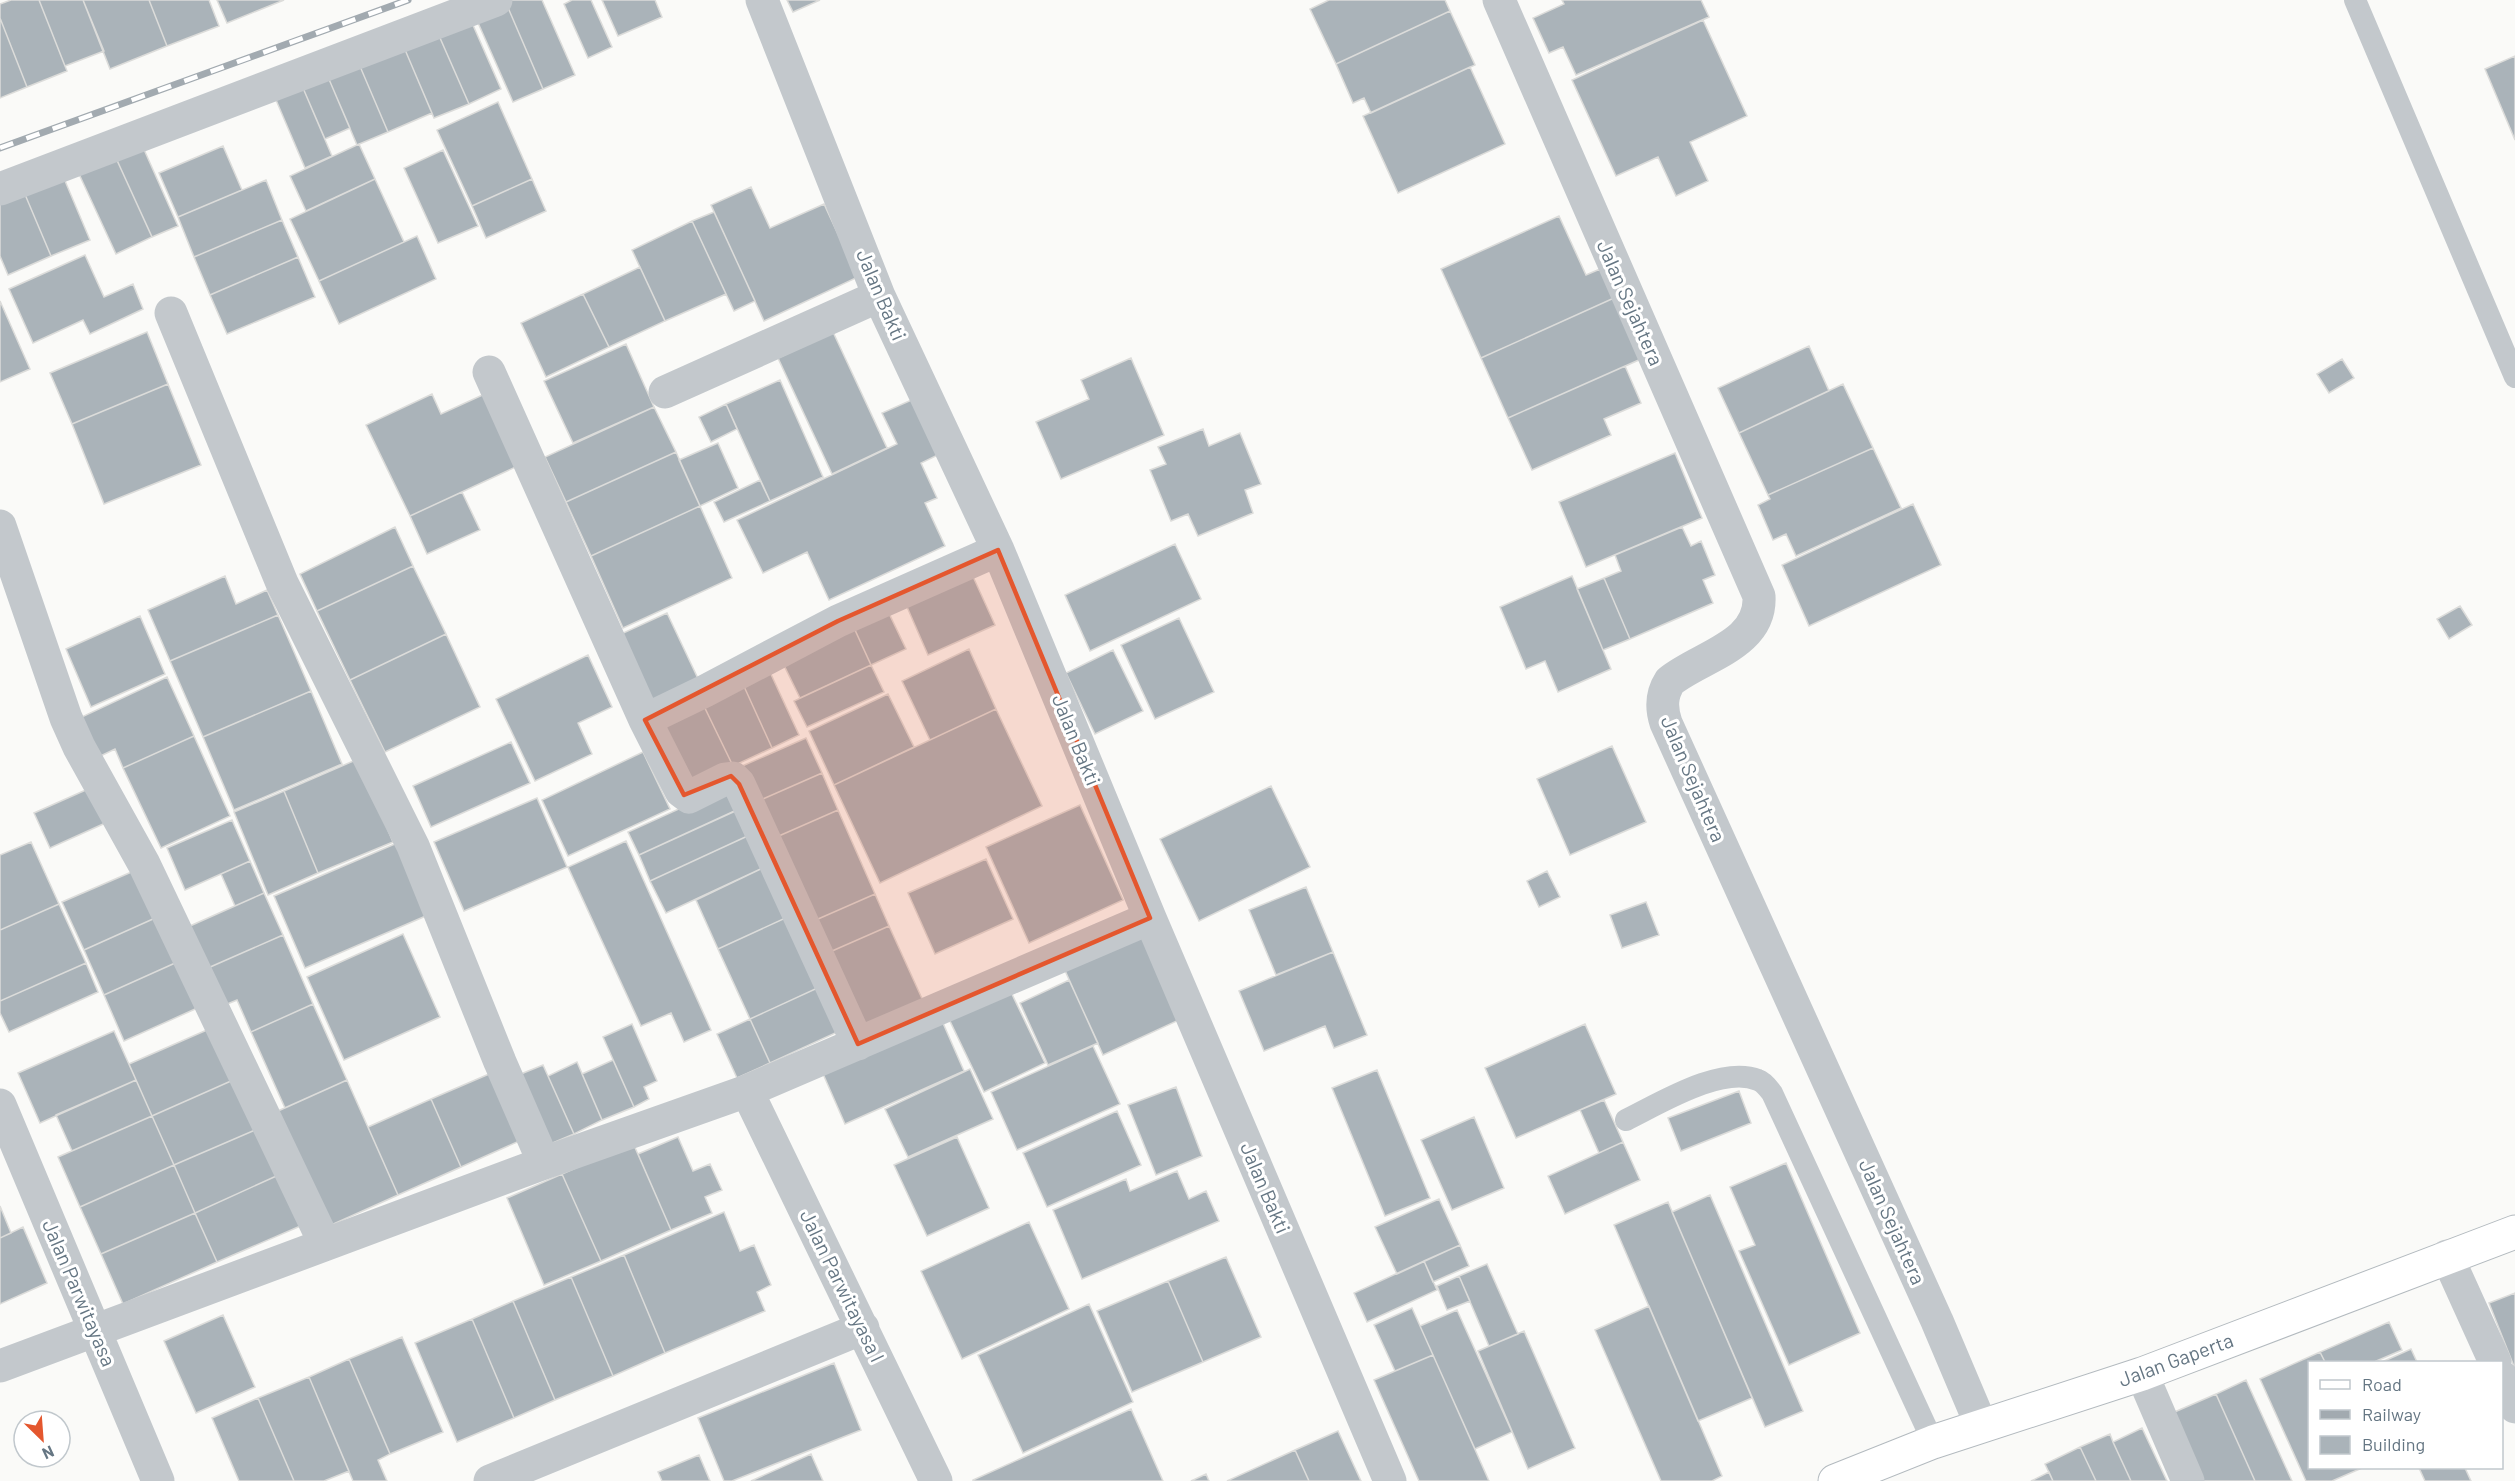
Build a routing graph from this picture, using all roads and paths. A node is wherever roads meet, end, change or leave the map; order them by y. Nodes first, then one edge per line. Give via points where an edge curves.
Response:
1 (496, 0) edge
2 (762, 0) edge
3 (1499, 0) edge
4 (2355, 0) edge
5 (0, 189) edge
6 (879, 296) junction
7 (171, 313) dead end
8 (489, 372) dead end
9 (2515, 376) edge
10 (665, 393) dead end
11 (0, 526) edge
12 (998, 550) junction
13 (645, 720) junction
14 (1150, 918) junction
15 (858, 1044) junction
16 (747, 1091) junction
17 (0, 1105) edge
18 (1626, 1120) dead end
19 (544, 1163) junction
20 (2515, 1232) edge
21 (325, 1244) junction
22 (2447, 1257) junction
23 (863, 1328) junction
24 (95, 1330) junction
25 (2495, 1361) edge
26 (0, 1366) edge
27 (2142, 1374) junction
28 (2503, 1379) edge
29 (2515, 1407) edge
30 (1981, 1425) junction
31 (1933, 1442) junction
32 (158, 1481) edge
33 (490, 1481) edge
34 (936, 1481) edge
35 (1390, 1481) edge
36 (1835, 1481) edge
37 (2188, 1481) edge

1 - 5 street
2 - 6 street, Jalan Bakti
3 - 30 street, Jalan Sejahtera via 1759,596 1760,609 1750,629 1670,681 1663,695 1662,711
4 - 9 lane
6 - 10 street
6 - 12 street, Jalan Bakti
7 - 19 street via 282,583 412,846
8 - 13 street
11 - 21 street via 79,747 144,864
12 - 13 street via 838,621
12 - 14 street, Jalan Bakti
13 - 15 street via 684,795 689,797 725,779 733,778 739,784
14 - 15 street
14 - 35 street, Jalan Bakti
15 - 16 street
16 - 19 street
16 - 23 street, Jalan Parwitayasa I
17 - 24 street, Jalan Parwitayasa
18 - 31 lane via 1715,1080 1743,1076 1761,1080 1772,1093
19 - 21 street
20 - 22 street, Jalan Gaperta
21 - 24 street
22 - 25 street
22 - 27 street, Jalan Gaperta
23 - 33 street
23 - 34 street, Jalan Parwitayasa I
24 - 26 street
24 - 32 street, Jalan Parwitayasa
27 - 30 street, Jalan Gaperta
27 - 37 street
28 - 29 street
30 - 31 street, Jalan Gaperta
31 - 36 street, Jalan Gaperta

